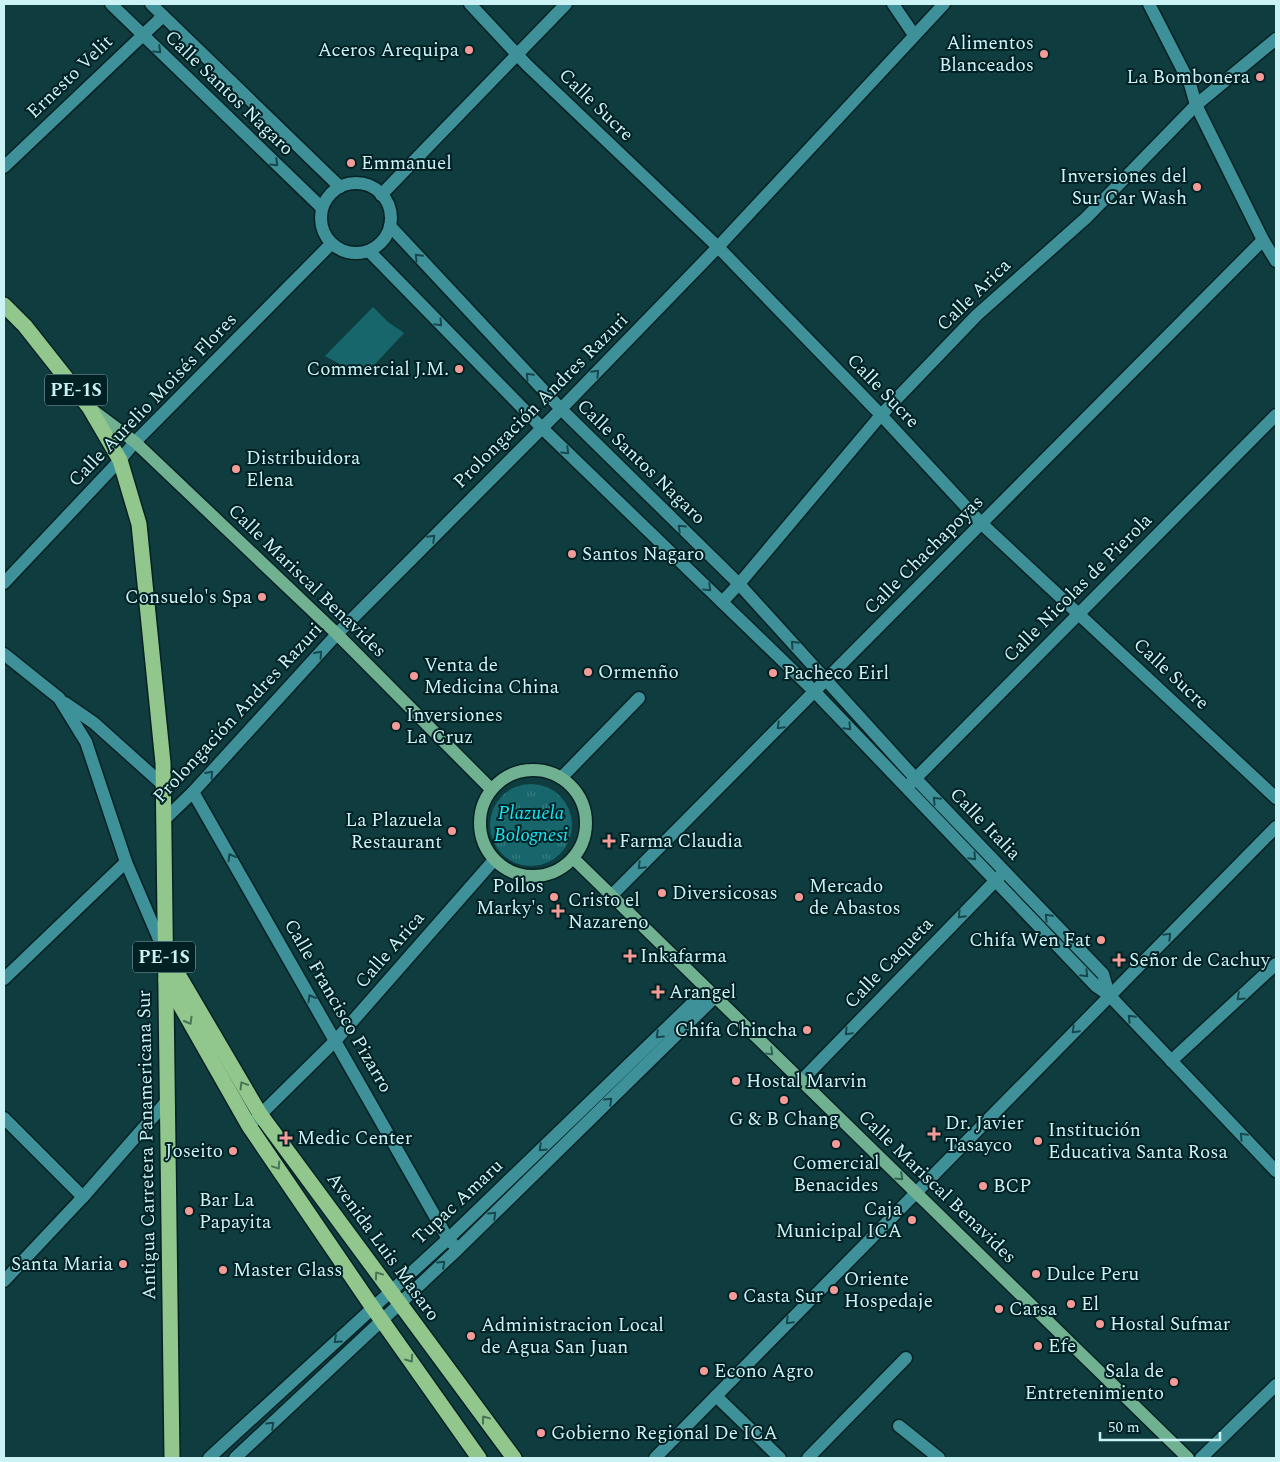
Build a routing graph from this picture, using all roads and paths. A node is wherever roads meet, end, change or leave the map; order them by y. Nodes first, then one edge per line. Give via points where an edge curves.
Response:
1 (111, 4) edge
2 (151, 4) edge
3 (470, 4) edge
4 (566, 4) edge
5 (893, 4) edge
6 (944, 4) edge
7 (1149, 4) edge
8 (163, 16) junction
9 (141, 35) junction
10 (914, 35) junction
11 (1276, 39) edge
12 (518, 55) junction
13 (1196, 105) junction
14 (4, 166) edge
15 (340, 187) junction
16 (381, 195) junction
17 (322, 208) junction
18 (390, 226) junction
19 (1263, 240) junction
20 (331, 244) junction
21 (718, 248) junction
22 (368, 251) junction
23 (1276, 261) edge
24 (4, 305) edge
25 (89, 407) junction
26 (561, 410) junction
27 (881, 415) junction
28 (1276, 415) edge
29 (542, 428) junction
30 (135, 442) junction
31 (120, 460) junction
32 (982, 524) junction
33 (4, 583) edge
34 (739, 584) junction
35 (722, 602) junction
36 (1079, 614) junction
37 (337, 634) junction
38 (4, 654) edge
39 (827, 680) junction
40 (814, 691) junction
41 (59, 698) junction
42 (639, 698) dead end
43 (561, 778) junction
44 (915, 778) junction
45 (162, 784) junction
46 (906, 787) junction
47 (491, 789) junction
48 (193, 792) junction
49 (1276, 798) edge
50 (163, 821) junction
51 (1276, 827) edge
52 (573, 858) junction
53 (494, 860) junction
54 (126, 862) junction
55 (1000, 876) junction
56 (612, 896) junction
57 (164, 952) junction
58 (1276, 964) edge
59 (4, 979) edge
60 (165, 979) junction
61 (711, 993) junction
62 (1109, 996) junction
63 (336, 1040) junction
64 (1171, 1061) junction
65 (801, 1081) junction
66 (166, 1101) junction
67 (260, 1114) junction
68 (4, 1118) edge
69 (249, 1126) junction
70 (1276, 1171) edge
71 (915, 1192) junction
72 (83, 1197) junction
73 (448, 1239) junction
74 (458, 1249) junction
75 (4, 1282) edge
76 (390, 1291) junction
77 (400, 1303) junction
78 (378, 1314) junction
79 (906, 1358) dead end
80 (1276, 1385) edge
81 (716, 1396) junction
82 (899, 1426) dead end
83 (172, 1458) edge
84 (209, 1458) edge
85 (235, 1458) edge
86 (480, 1458) edge
87 (514, 1458) edge
88 (654, 1458) edge
89 (780, 1458) edge
90 (808, 1458) edge
91 (939, 1458) edge
92 (1188, 1458) edge
93 (1201, 1458) edge

1 - 9 street, Calle Santos Nagaro
2 - 8 street, Calle Santos Nagaro
3 - 12 street, Calle Sucre
4 - 12 street
5 - 10 street
6 - 10 street, Prolongación Andres Razuri
7 - 13 street via 1190,84
8 - 9 street, Ernesto Velit
8 - 15 street, Calle Santos Nagaro
9 - 14 street, Ernesto Velit
9 -> 17 street, Calle Santos Nagaro
10 - 21 street, Prolongación Andres Razuri
11 - 13 street, Calle Arica
12 - 16 street
12 - 21 street, Calle Sucre
13 - 19 street
13 - 27 street, Calle Arica via 1086,218 977,315
15 - 16 street via 359,184
15 - 17 street via 332,192
16 - 18 street via 388,206
17 - 20 street via 322,230
18 - 22 street via 386,236
26 -> 18 street, Calle Santos Nagaro
19 - 23 street
19 - 32 street, Calle Chachapoyas
20 - 22 street via 346,252
20 - 30 street, Calle Aurelio Moisés Flores
26 -> 21 street, Prolongación Andres Razuri
21 - 27 street, Calle Sucre
22 -> 29 street
24 - 25 highway, Antigua Carretera Panamericana Sur / PE-1S via 25,326
25 - 30 main road, Calle Mariscal Benavides
25 - 31 highway, Antigua Carretera Panamericana Sur / PE-1S
26 - 29 street, Prolongación Andres Razuri
34 -> 26 street, Calle Santos Nagaro
27 - 32 street, Calle Sucre
27 - 34 street, Calle Arica
28 - 36 street, Calle Nicolas de Pierola
29 -> 35 street
37 -> 29 street, Prolongación Andres Razuri
30 - 31 street, Calle Aurelio Moisés Flores
30 - 37 main road, Calle Mariscal Benavides
31 - 33 street, Calle Aurelio Moisés Flores
31 - 45 highway, Antigua Carretera Panamericana Sur / PE-1S via 139,524 163,763
32 - 36 street, Calle Sucre
32 - 39 street, Calle Chachapoyas
34 - 35 street, Calle Arica
39 -> 34 street, Calle Santos Nagaro
35 - 40 street
36 - 44 street, Calle Nicolas de Pierola
36 - 49 street, Calle Sucre
37 - 47 main road, Calle Mariscal Benavides
48 -> 37 street, Prolongación Andres Razuri
38 - 41 street
39 - 40 street, Calle Chachapoyas
39 - 44 street, Calle Italia
40 -> 46 street, Calle Italia
40 -> 56 street, Calle Chachapoyas
41 - 45 street via 94,723
41 - 54 street via 86,742
42 - 43 street
43 - 47 main road via 547,772 517,772
43 - 52 main road via 582,801 586,816 582,846
44 - 46 street, Calle Nicolas de Pierola
55 -> 44 street, Calle Italia
45 - 50 highway, Antigua Carretera Panamericana Sur / PE-1S
46 -> 55 street, Calle Italia
47 - 53 main road via 483,802 480,833
48 - 50 street, Prolongación Andres Razuri
63 -> 48 street, Calle Francisco Pizarro
50 - 57 highway, Antigua Carretera Panamericana Sur / PE-1S
62 -> 51 street
52 - 53 main road via 560,870 526,876
52 - 56 main road, Calle Mariscal Benavides
53 - 63 street, Calle Arica
54 - 57 street
54 - 59 street
55 - 62 street, Calle Italia via 1096,986
55 -> 65 street, Calle Caqueta
56 - 61 main road, Calle Mariscal Benavides
57 - 60 highway, Antigua Carretera Panamericana Sur / PE-1S
67 -> 57 highway, Avenida Luis Masaro
58 -> 64 street
60 - 66 highway, Antigua Carretera Panamericana Sur / PE-1S
60 -> 69 highway
61 -> 65 main road, Calle Mariscal Benavides
61 -> 73 street, Tupac Amaru
74 -> 61 street, Tupac Amaru
64 -> 62 street, Calle Italia
62 -> 71 street
63 - 67 street, Calle Arica
63 - 73 street, Calle Francisco Pizarro
70 -> 64 street, Calle Italia
65 -> 71 main road, Calle Mariscal Benavides
66 - 72 street
66 - 83 highway, Antigua Carretera Panamericana Sur / PE-1S
67 - 69 street, Calle Arica
76 -> 67 highway, Avenida Luis Masaro
68 - 72 street
69 -> 78 highway
71 -> 81 street
71 - 92 main road, Calle Mariscal Benavides
72 - 75 street
73 - 74 street, Calle Francisco Pizarro
73 - 76 street, Tupac Amaru
77 -> 74 street, Tupac Amaru
76 - 77 highway, Avenida Luis Masaro
76 - 78 street, Tupac Amaru
77 - 78 street, Tupac Amaru
87 -> 77 highway, Avenida Luis Masaro
78 -> 84 street, Tupac Amaru
85 -> 78 street, Tupac Amaru
78 -> 86 highway
79 - 90 street
80 - 93 street
81 - 88 street
81 - 89 street
82 - 91 street

